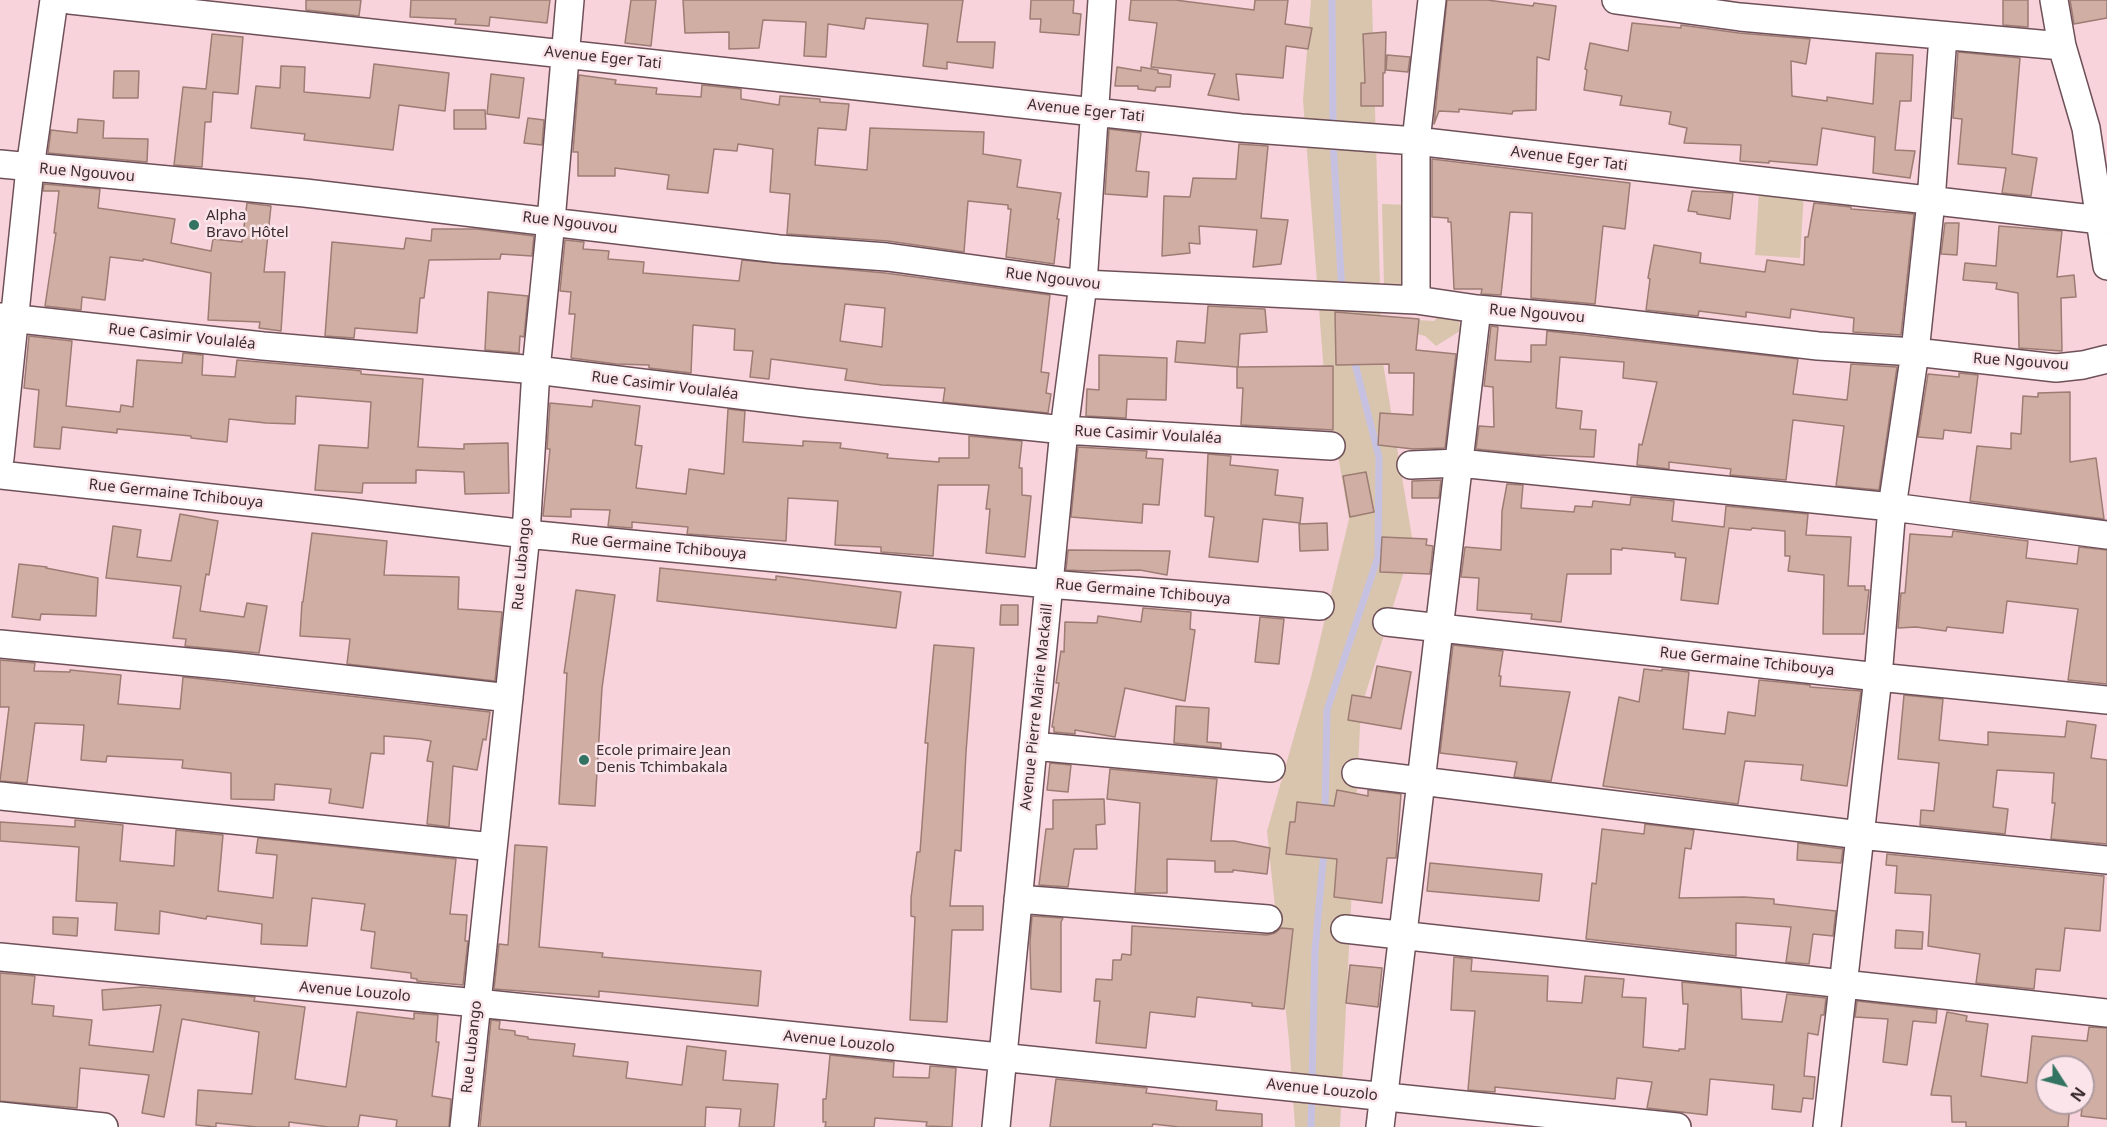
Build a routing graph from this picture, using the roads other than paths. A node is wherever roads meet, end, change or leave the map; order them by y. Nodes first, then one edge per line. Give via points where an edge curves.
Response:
1 (54, 0) edge
2 (70, 0) edge
3 (570, 0) edge
4 (1102, 0) edge
5 (1432, 0) edge
6 (1616, 0) edge
7 (2054, 0) edge
8 (1741, 9) edge
9 (282, 12) edge
10 (1943, 36) junction
11 (2062, 46) junction
12 (565, 54) junction
13 (1095, 112) junction
14 (2096, 126) edge
15 (1416, 141) junction
16 (0, 164) edge
17 (30, 168) junction
18 (1931, 201) junction
19 (2101, 220) junction
20 (551, 221) junction
21 (2107, 266) edge
22 (1083, 284) junction
23 (1416, 300) junction
24 (1477, 309) junction
25 (7, 318) edge
26 (1915, 352) junction
27 (2107, 359) edge
28 (536, 370) junction
29 (1064, 430) junction
30 (1331, 446) dead end
31 (0, 458) edge
32 (1459, 463) junction
33 (1411, 465) dead end
34 (0, 475) edge
35 (1892, 507) junction
36 (526, 534) junction
37 (2107, 535) edge
38 (1049, 584) junction
39 (1320, 606) dead end
40 (1387, 622) dead end
41 (1438, 628) junction
42 (0, 644) edge
43 (1878, 677) junction
44 (509, 698) junction
45 (2107, 700) edge
46 (1033, 746) junction
47 (1271, 768) dead end
48 (1356, 773) dead end
49 (1420, 781) junction
50 (0, 796) edge
51 (1860, 835) junction
52 (493, 847) junction
53 (2107, 860) edge
54 (1018, 899) junction
55 (1268, 919) dead end
56 (1345, 929) dead end
57 (1402, 937) junction
58 (0, 957) edge
59 (1843, 985) junction
60 (477, 1003) junction
61 (2107, 1012) edge
62 (1003, 1058) junction
63 (1383, 1096) junction
64 (0, 1116) edge
65 (104, 1127) edge
66 (464, 1127) edge
67 (996, 1127) edge
68 (1380, 1127) edge
69 (1677, 1127) edge
70 (1827, 1127) edge

1 - 17 street
2 - 9 street, Avenue Eger Tati
3 - 12 street, Rue Lubango
4 - 13 street, Avenue Pierre Mairie Mackaill
5 - 15 street
6 - 8 street
7 - 11 street
8 - 10 street
9 - 12 street, Avenue Eger Tati
10 - 11 street
10 - 18 street
11 - 14 street
12 - 13 street, Avenue Eger Tati
12 - 20 street, Rue Lubango
13 - 15 street, Avenue Eger Tati
13 - 22 street, Avenue Pierre Mairie Mackaill
14 - 19 street
15 - 18 street, Avenue Eger Tati
15 - 23 street
16 - 17 street, Rue Ngouvou
17 - 20 street, Rue Ngouvou
17 - 25 street
18 - 19 street, Avenue Eger Tati
18 - 26 street
19 - 21 street
20 - 22 street, Rue Ngouvou via 779,249 887,257
20 - 28 street, Rue Lubango
22 - 23 street, Rue Ngouvou
22 - 29 street, Avenue Pierre Mairie Mackaill
23 - 24 street, Rue Ngouvou
24 - 26 street, Rue Ngouvou via 1818,346
24 - 32 street
25 - 28 street, Rue Casimir Voulaléa
25 - 31 street
26 - 27 street, Rue Ngouvou via 2056,368
26 - 35 street
28 - 29 street, Rue Casimir Voulaléa
28 - 36 street, Rue Lubango
29 - 30 street, Rue Casimir Voulaléa
29 - 38 street, Avenue Pierre Mairie Mackaill
32 - 33 street
32 - 35 street
32 - 41 street
34 - 36 street, Rue Germaine Tchibouya
35 - 37 street
35 - 43 street
36 - 38 street, Rue Germaine Tchibouya
36 - 44 street, Rue Lubango
38 - 39 street, Rue Germaine Tchibouya
38 - 46 street, Avenue Pierre Mairie Mackaill
40 - 41 street, Rue Germaine Tchibouya
41 - 43 street, Rue Germaine Tchibouya
41 - 49 street
42 - 44 street
43 - 45 street, Rue Germaine Tchibouya
43 - 51 street
44 - 52 street, Rue Lubango
46 - 47 street
46 - 54 street, Avenue Pierre Mairie Mackaill
48 - 49 street
49 - 51 street
49 - 57 street
50 - 52 street
51 - 53 street
51 - 59 street
52 - 60 street, Rue Lubango
54 - 55 street
54 - 62 street, Avenue Pierre Mairie Mackaill
56 - 57 street
57 - 59 street
57 - 63 street
58 - 60 street, Avenue Louzolo
59 - 61 street
59 - 70 street
60 - 62 street, Avenue Louzolo
60 - 66 street, Rue Lubango
62 - 63 street, Avenue Louzolo
62 - 67 street, Avenue Pierre Mairie Mackaill
63 - 68 street
63 - 69 street, Avenue Louzolo
64 - 65 street

